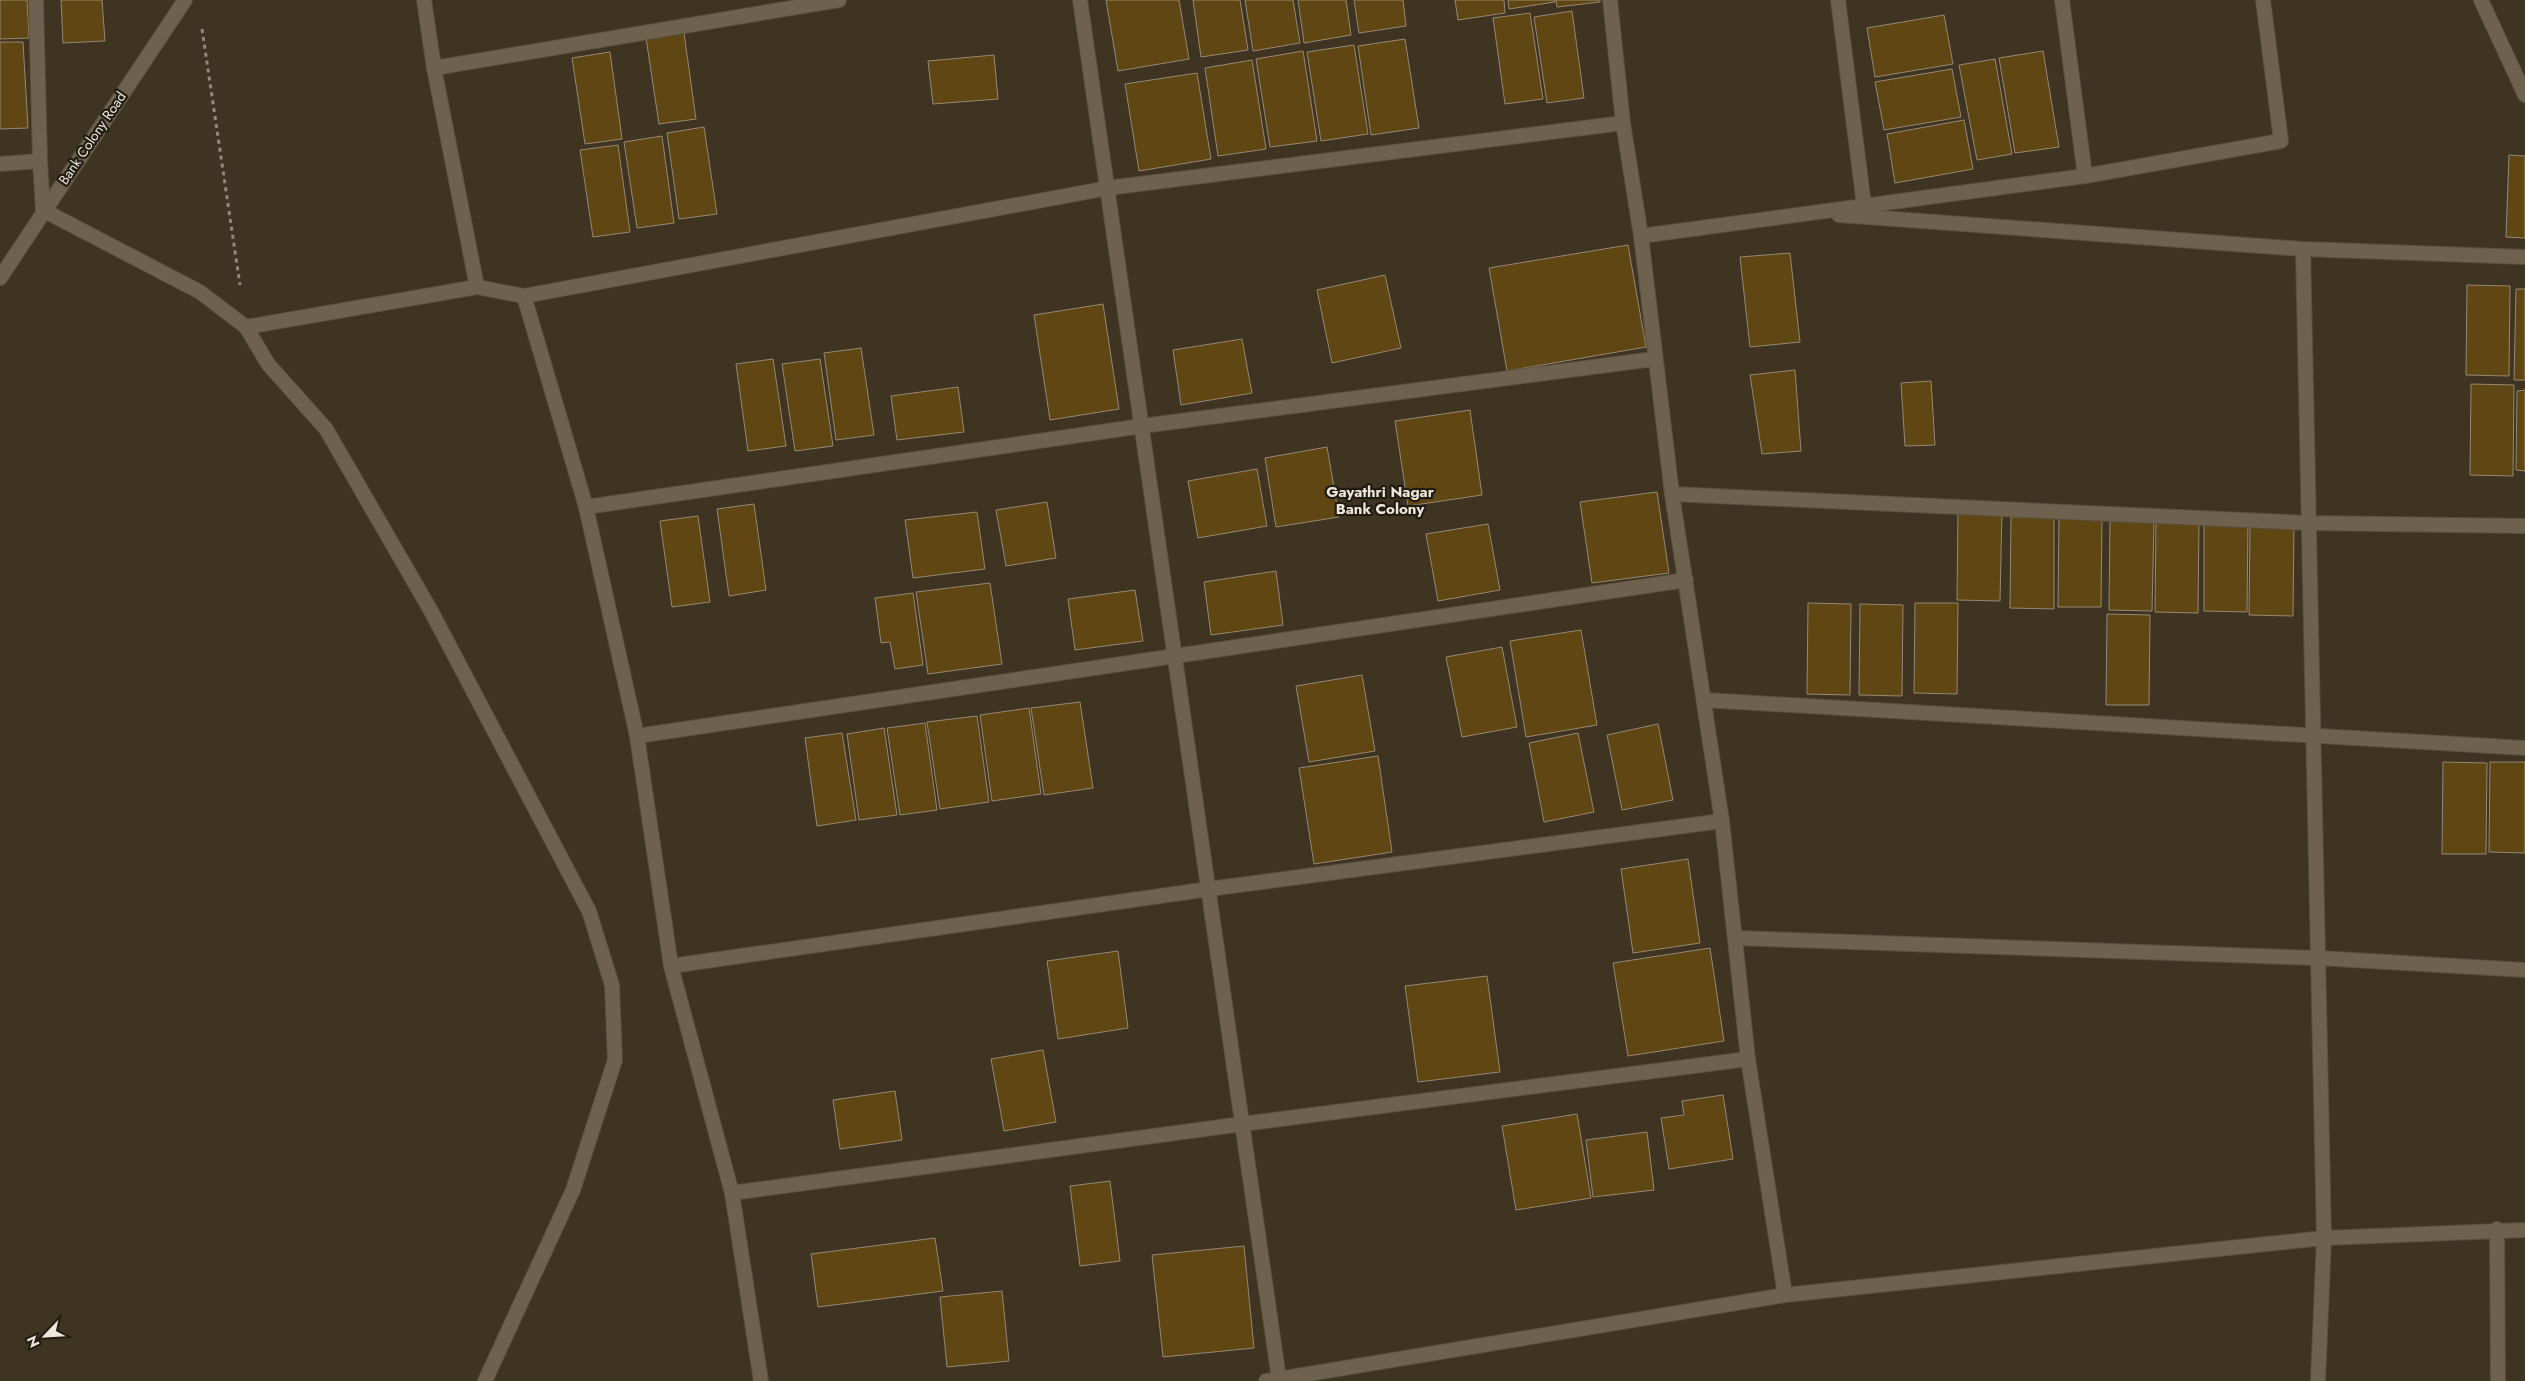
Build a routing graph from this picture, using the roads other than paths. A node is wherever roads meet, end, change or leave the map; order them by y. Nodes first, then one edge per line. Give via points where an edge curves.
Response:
1 (36, 0) edge
2 (185, 0) edge
3 (424, 0) edge
4 (839, 0) edge
5 (1080, 0) edge
6 (1610, 0) edge
7 (1838, 0) edge
8 (2062, 0) edge
9 (2263, 0) edge
10 (2481, 0) edge
11 (434, 68) junction
12 (2525, 95) edge
13 (1623, 123) junction
14 (40, 161) junction
15 (0, 164) edge
16 (2085, 176) junction
17 (1108, 188) junction
18 (1864, 206) junction
19 (43, 210) junction
20 (1810, 213) junction
21 (1641, 236) junction
22 (2304, 249) junction
23 (2525, 257) edge
24 (0, 278) edge
25 (477, 286) junction
26 (524, 296) junction
27 (246, 327) junction
28 (1654, 359) junction
29 (1142, 426) junction
30 (1672, 494) junction
31 (586, 507) junction
32 (2309, 523) junction
33 (2525, 526) edge
34 (1686, 580) junction
35 (1175, 655) junction
36 (1704, 700) junction
37 (637, 736) junction
38 (2313, 736) junction
39 (2525, 748) edge
40 (1722, 821) junction
41 (1209, 889) junction
42 (1735, 938) junction
43 (2318, 958) junction
44 (671, 966) junction
45 (2525, 970) edge
46 (1748, 1059) junction
47 (1242, 1124) junction
48 (732, 1193) junction
49 (2497, 1229) junction
50 (2525, 1230) edge
51 (2324, 1238) junction
52 (1785, 1295) junction
53 (1273, 1380) edge
54 (485, 1381) edge
55 (761, 1381) edge
56 (2318, 1381) edge
57 (2498, 1381) edge

1 - 14 street
2 - 19 street, Bank Colony Road
3 - 11 street
4 - 11 street
5 - 17 street
6 - 13 street
7 - 18 street
8 - 16 street
9 - 16 street via 2281,141
10 - 12 street
11 - 25 street
13 - 17 street
13 - 21 street
14 - 15 street
14 - 19 street
16 - 18 street
17 - 26 street
17 - 29 street
18 - 20 street
19 - 24 street, Bank Colony Road
19 - 27 street via 200,292
20 - 21 street
20 - 22 street
21 - 28 street
22 - 23 street
22 - 32 street
25 - 26 street
25 - 27 street
26 - 31 street
27 - 54 street via 268,364 326,429 431,610 589,911 612,984 615,1060 572,1190
28 - 29 street
28 - 30 street
29 - 31 street
29 - 35 street
30 - 32 street
30 - 34 street
31 - 37 street
32 - 33 street
32 - 38 street
34 - 35 street
34 - 36 street
35 - 37 street
35 - 41 street
36 - 38 street
36 - 40 street
37 - 44 street
38 - 39 street
38 - 43 street
40 - 41 street
40 - 42 street
41 - 44 street
41 - 47 street
42 - 43 street
42 - 46 street
43 - 45 street
43 - 51 street
44 - 48 street
46 - 47 street
46 - 52 street
47 - 48 street
47 - 53 street
48 - 55 street
49 - 50 street
49 - 51 street
49 - 57 street
51 - 52 street
51 - 56 street
52 - 53 street

